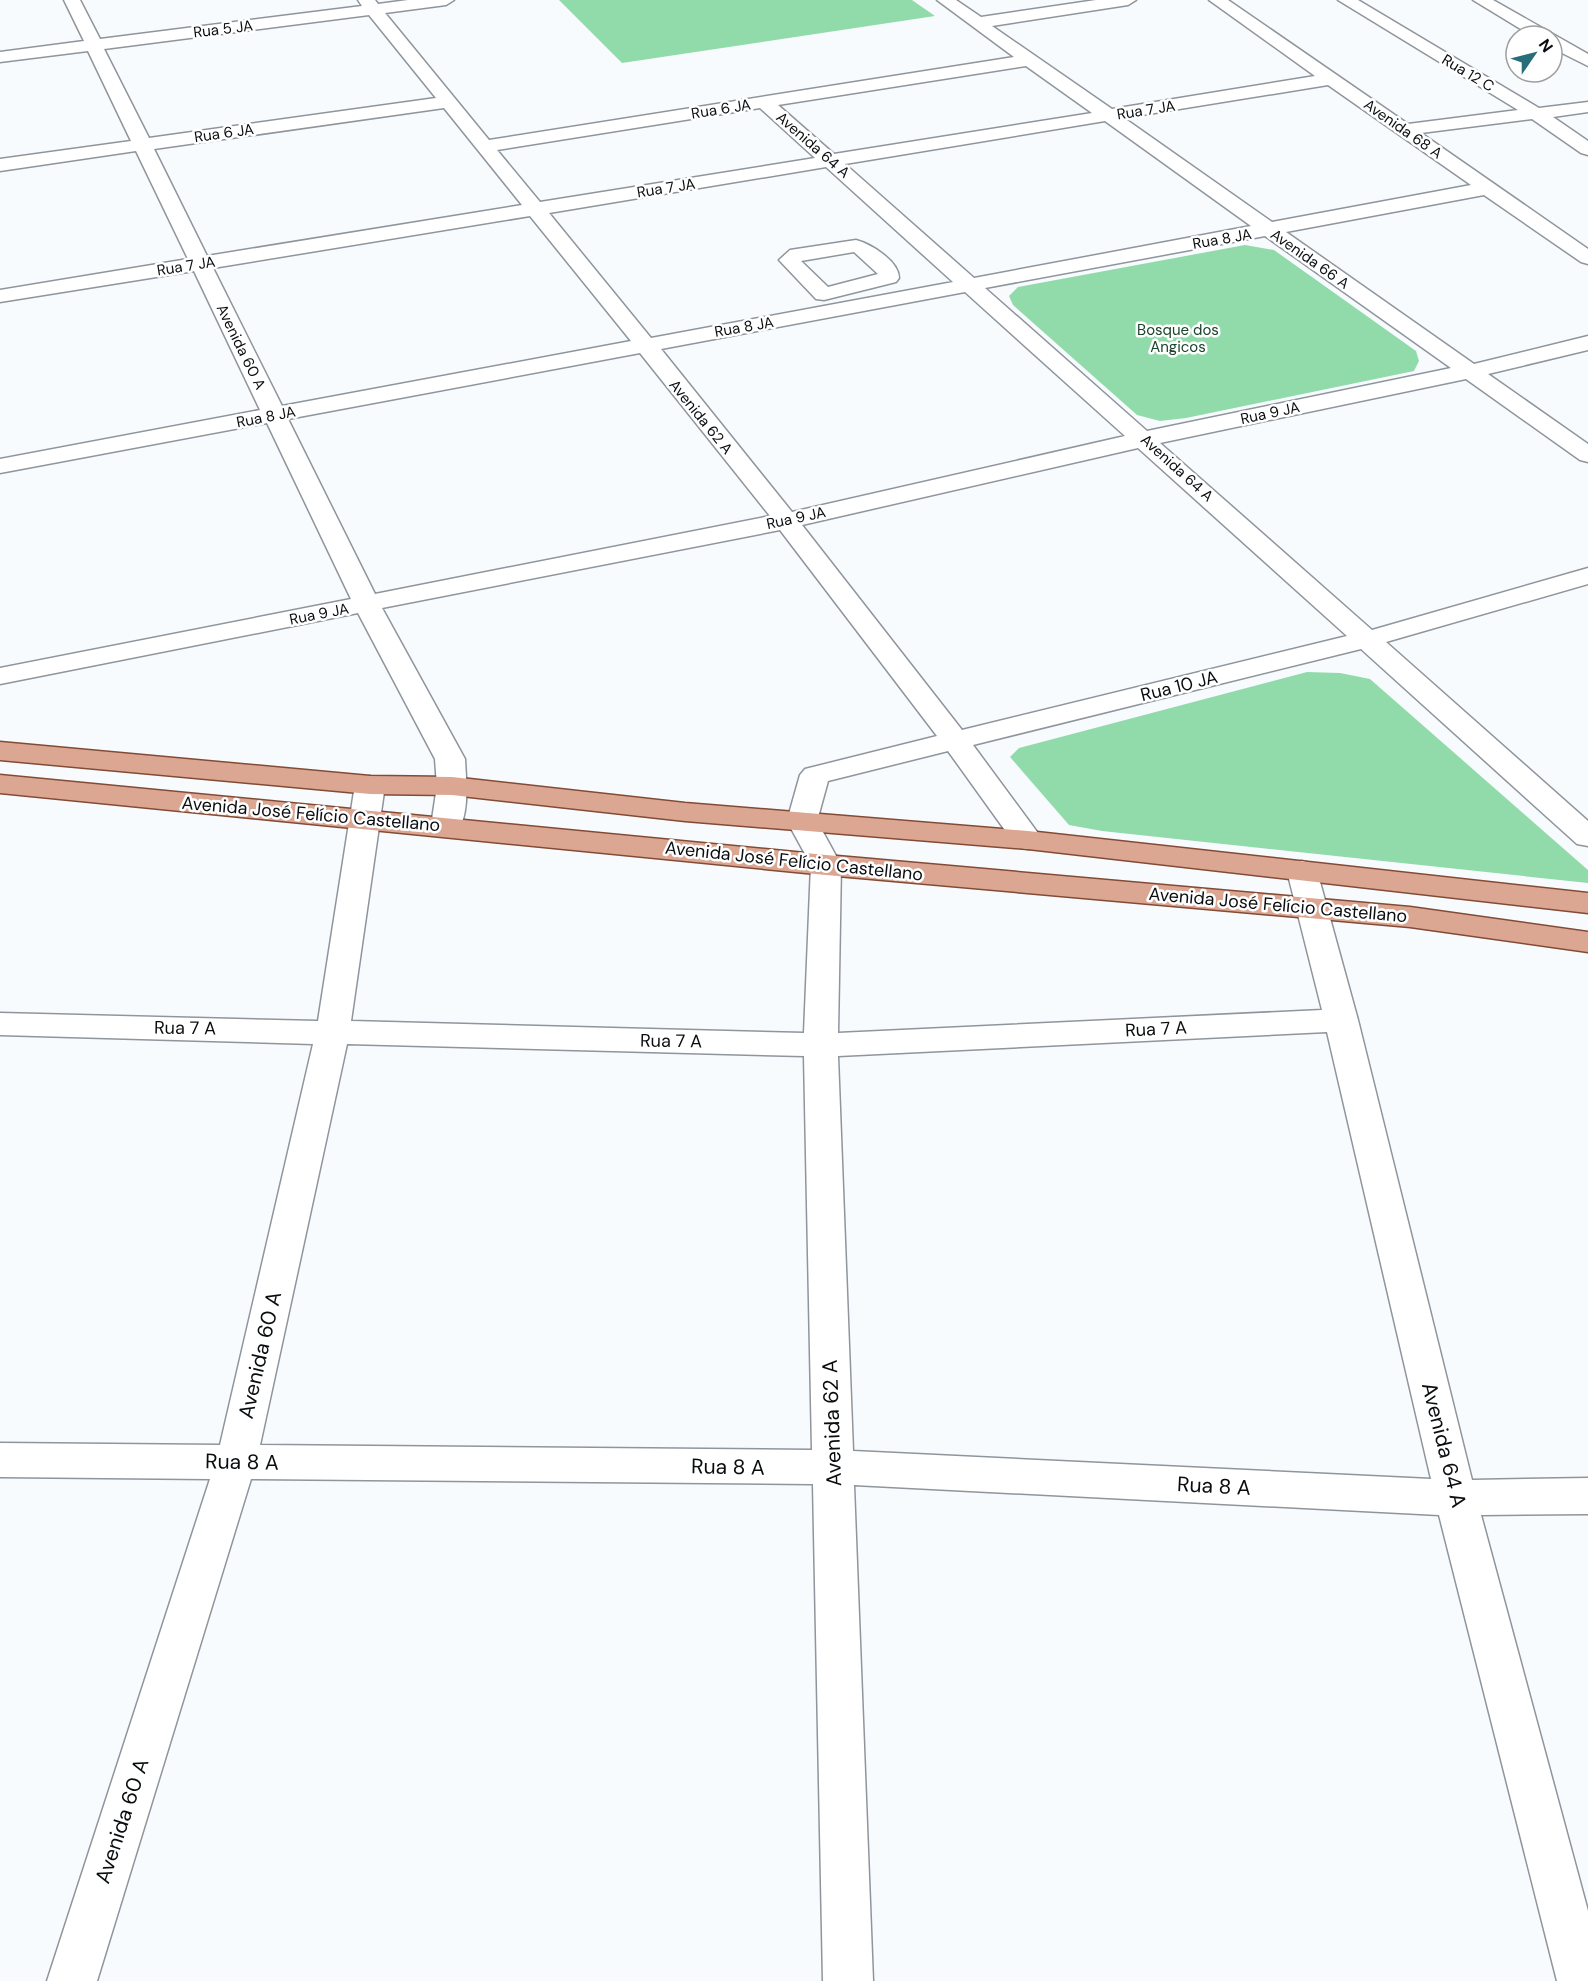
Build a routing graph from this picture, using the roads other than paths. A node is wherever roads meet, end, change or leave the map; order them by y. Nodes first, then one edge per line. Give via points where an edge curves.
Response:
1 (72, 0) edge
2 (446, 0) edge
3 (945, 0) edge
4 (1128, 0) edge
5 (1217, 0) edge
6 (1346, 0) edge
7 (1481, 0) edge
8 (370, 5) edge
9 (977, 23) junction
10 (1523, 24) edge
11 (94, 45) junction
12 (1564, 48) edge
13 (0, 57) edge
14 (1029, 60) junction
15 (1588, 62) edge
16 (1332, 80) junction
17 (448, 102) junction
18 (764, 102) junction
19 (1588, 107) edge
20 (1535, 114) junction
21 (1107, 116) junction
22 (1405, 130) junction
23 (143, 145) junction
24 (484, 146) junction
25 (1588, 149) edge
26 (832, 162) junction
27 (0, 165) edge
28 (1488, 188) junction
29 (534, 209) junction
30 (1269, 231) junction
31 (1588, 258) edge
32 (201, 263) junction
33 (971, 284) junction
34 (0, 296) edge
35 (1588, 343) edge
36 (644, 345) junction
37 (1471, 371) junction
38 (275, 415) junction
39 (1145, 439) junction
40 (1588, 454) edge
41 (0, 466) edge
42 (785, 521) junction
43 (1588, 576) edge
44 (368, 604) junction
45 (1368, 639) junction
46 (0, 676) edge
47 (956, 740) junction
48 (0, 752) edge
49 (0, 784) edge
50 (452, 786) junction
51 (368, 803) junction
52 (802, 821) junction
53 (446, 826) junction
54 (1588, 837) edge
55 (1028, 840) junction
56 (826, 865) junction
57 (1307, 890) junction
58 (1588, 903) edge
59 (1588, 942) edge
60 (1341, 1020) junction
61 (0, 1024) edge
62 (333, 1032) junction
63 (821, 1045) junction
64 (0, 1460) edge
65 (236, 1462) junction
66 (833, 1467) junction
67 (1588, 1496) edge
68 (1456, 1498) junction
69 (72, 1981) edge
70 (848, 1981) edge
71 (1582, 1981) edge

1 - 11 street, Avenida 60 A
2 - 8 street, Rua 5 JA
3 - 9 street, Avenida 66 A
4 - 9 street
5 - 16 street, Avenida 68 A
6 - 20 street, Rua 12 C
7 - 10 street
8 - 11 street, Rua 5 JA
8 - 17 street, Avenida 62 A
9 - 14 street, Avenida 66 A
11 - 13 street, Rua 5 JA
11 - 23 street, Avenida 60 A
12 - 15 street
14 - 18 street, Rua 6 JA
14 - 21 street, Avenida 66 A
16 - 21 street, Rua 7 JA
16 - 22 street, Avenida 68 A
17 - 23 street, Rua 6 JA
17 - 24 street, Avenida 62 A
18 - 24 street, Rua 6 JA
18 - 26 street, Avenida 64 A
19 - 20 street
20 - 22 street
20 - 25 street, Rua 12 C
21 - 26 street, Rua 7 JA
21 - 30 street, Avenida 66 A
22 - 28 street, Avenida 68 A
23 - 27 street, Rua 6 JA
23 - 32 street, Avenida 60 A
24 - 29 street, Avenida 62 A
26 - 29 street, Rua 7 JA
26 - 33 street, Avenida 64 A
28 - 30 street, Rua 8 JA
28 - 31 street, Avenida 68 A via 1571,236
29 - 32 street, Rua 7 JA
29 - 36 street, Avenida 62 A
30 - 33 street, Rua 8 JA
30 - 37 street, Avenida 66 A
32 - 34 street, Rua 7 JA
32 - 38 street, Avenida 60 A
33 - 36 street, Rua 8 JA via 836,302
33 - 39 street, Avenida 64 A
35 - 37 street, Rua 9 JA
36 - 38 street, Rua 8 JA
36 - 42 street, Avenida 62 A
37 - 39 street, Rua 9 JA
37 - 40 street, Avenida 66 A
38 - 41 street, Rua 8 JA
38 - 44 street, Avenida 60 A
39 - 42 street, Rua 9 JA
39 - 45 street, Avenida 64 A
42 - 44 street, Rua 9 JA
42 - 47 street, Avenida 62 A
43 - 45 street, Rua 10 JA
44 - 46 street, Rua 9 JA
44 - 50 street, Avenida 60 A via 450,759
45 - 47 street, Rua 10 JA
45 - 54 street, Avenida 64 A
47 - 52 street, Rua 10 JA via 815,775
47 - 55 street, Avenida 62 A
48 - 51 main road, Avenida José Felício Castellano
49 - 51 main road, Avenida José Felício Castellano
50 - 51 main road, Avenida José Felício Castellano
50 - 52 main road, Avenida José Felício Castellano
50 - 53 street, Avenida 60 A
51 - 53 main road, Avenida José Felício Castellano
51 - 62 street, Avenida 60 A
52 - 55 main road, Avenida José Felício Castellano
52 - 56 street
53 - 56 main road, Avenida José Felício Castellano
55 - 57 main road, Avenida José Felício Castellano
56 - 57 main road, Avenida José Felício Castellano
56 - 63 street, Avenida 62 A
57 - 58 main road, Avenida José Felício Castellano
57 - 59 main road, Avenida José Felício Castellano via 1410,917
57 - 60 street, Avenida 64 A
60 - 63 street, Rua 7 A
60 - 68 street, Avenida 64 A
61 - 62 street, Rua 7 A
62 - 63 street, Rua 7 A
62 - 65 street, Avenida 60 A
63 - 66 street, Avenida 62 A
64 - 65 street, Rua 8 A
65 - 66 street, Rua 8 A
65 - 69 street, Avenida 60 A
66 - 68 street, Rua 8 A
66 - 70 street, Avenida 62 A
67 - 68 street, Rua 8 A
68 - 71 street, Avenida 64 A

